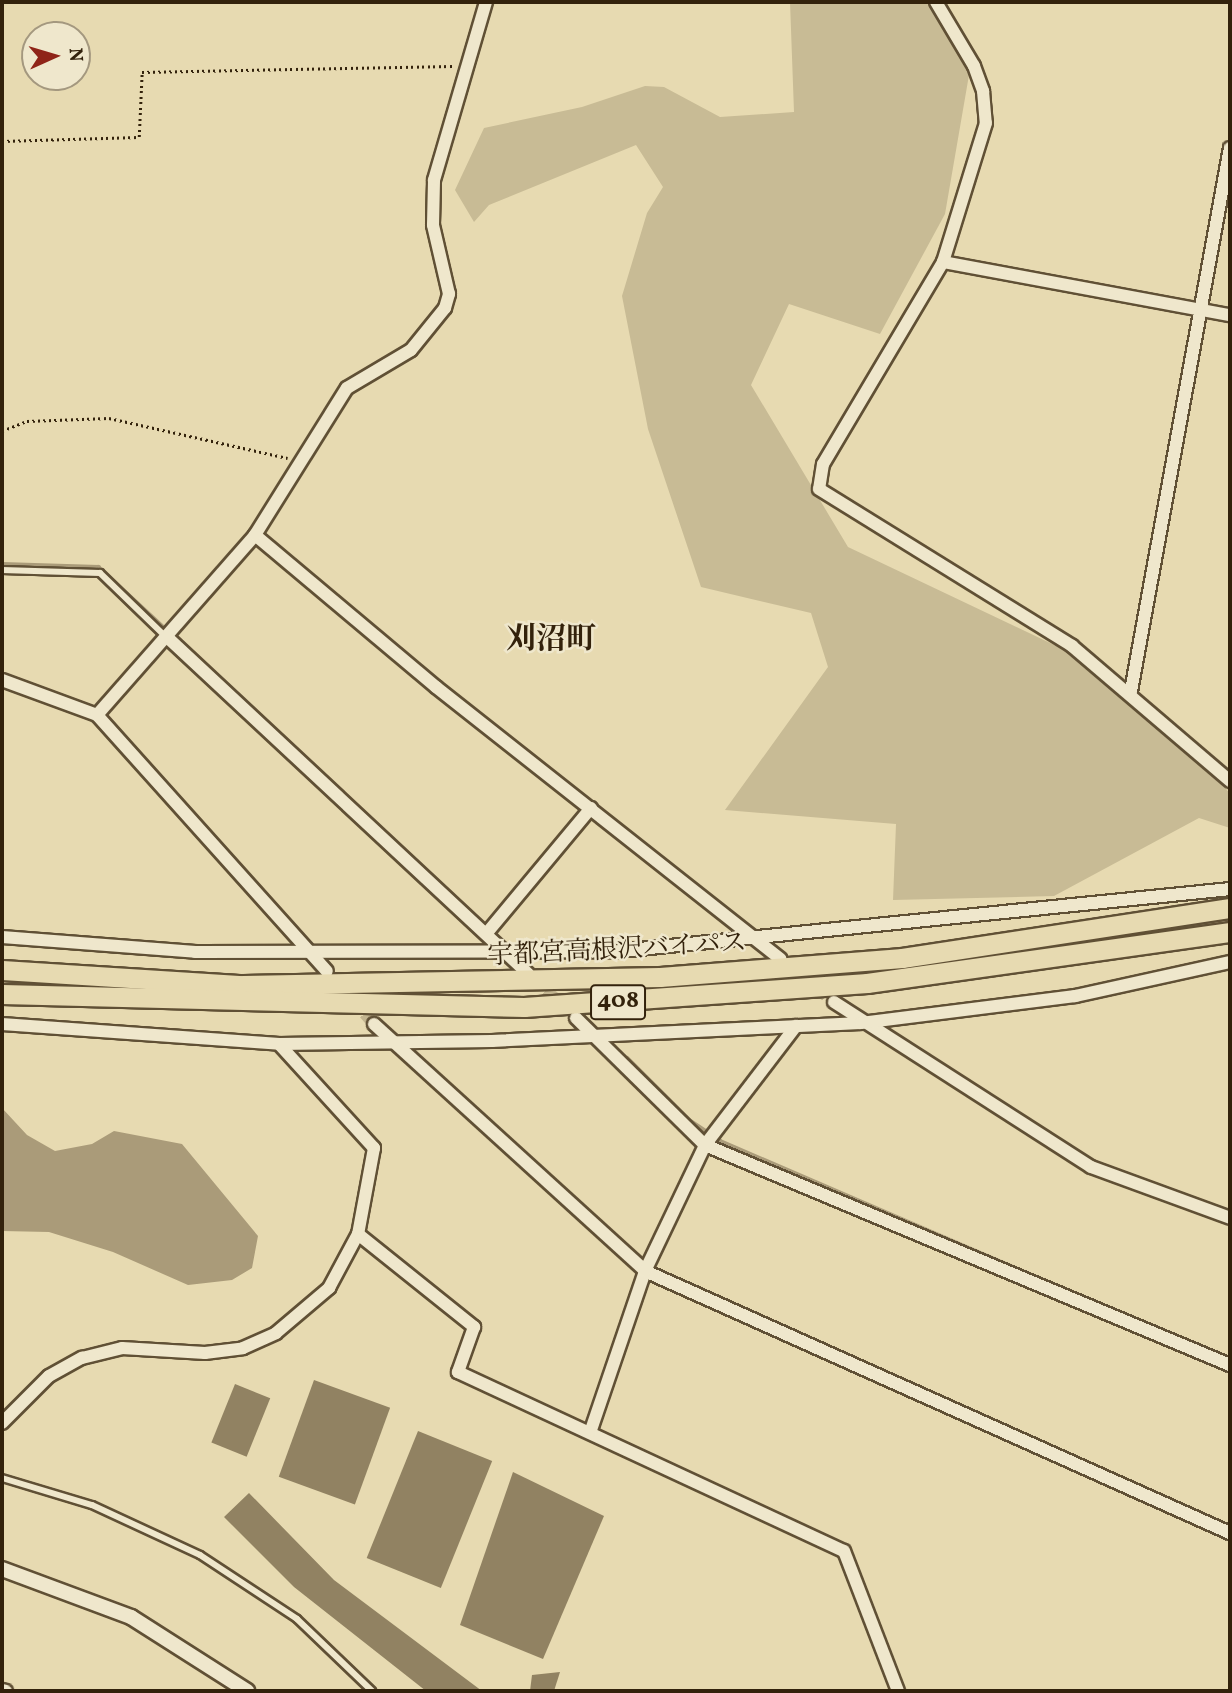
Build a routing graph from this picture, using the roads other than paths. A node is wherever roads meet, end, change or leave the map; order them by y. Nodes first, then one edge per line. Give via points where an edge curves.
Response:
1 (486, 2) edge
2 (936, 2) edge
3 (1230, 148) edge
4 (943, 262) junction
5 (1204, 310) junction
6 (1230, 315) edge
7 (255, 535) junction
8 (2, 570) edge
9 (167, 637) junction
10 (2, 680) edge
11 (1131, 691) junction
12 (97, 715) junction
13 (1230, 781) edge
14 (591, 808) junction
15 (1230, 889) edge
16 (1230, 908) edge
17 (1230, 932) edge
18 (486, 934) junction
19 (2, 937) edge
20 (756, 940) junction
21 (311, 953) junction
22 (506, 953) junction
23 (780, 959) tunnel mouth
24 (1230, 962) edge
25 (2, 968) edge
26 (327, 971) dead end
27 (528, 974) tunnel mouth
28 (2, 994) edge
29 (834, 1002) tunnel mouth
30 (576, 1018) dead end
31 (861, 1023) junction
32 (2, 1024) edge
33 (374, 1024) tunnel mouth
34 (796, 1026) junction
35 (595, 1035) junction
36 (279, 1044) junction
37 (392, 1044) junction
38 (705, 1145) junction
39 (1230, 1218) edge
40 (358, 1234) junction
41 (645, 1271) junction
42 (1230, 1365) edge
43 (2, 1423) edge
44 (592, 1430) junction
45 (2, 1478) edge
46 (1230, 1533) edge
47 (2, 1569) edge
48 (247, 1691) edge
49 (372, 1691) edge
50 (898, 1691) edge

1 - 7 street via 464,66 432,195 433,225 449,294 444,308 411,350 347,388
2 - 4 street via 974,66 983,91 986,123
3 - 5 street
4 - 5 street
4 - 11 street via 823,464 819,489 1072,646
5 - 6 street
5 - 11 street
7 - 9 street
7 - 14 street
8 - 9 lane via 100,573
9 - 12 street
9 - 18 street
10 - 12 street
11 - 13 street
12 - 21 street
14 - 18 street
14 - 20 street
15 - 20 street
16 - 25 highway, 宇都宮高根沢バイパス / 408 via 902,958 660,978 243,985
17 - 28 highway, 宇都宮高根沢バイパス / 408 via 867,984 524,1007
18 - 22 street
19 - 21 street via 195,952
20 - 22 street
20 - 23 street
21 - 22 street
21 - 26 street
22 - 27 street
24 - 31 street via 1035,1002
29 - 31 street
30 - 35 street
31 - 34 street
31 - 39 street via 1091,1167
32 - 36 street
33 - 37 street
34 - 35 street
34 - 38 street via 793,1037
35 - 37 street
35 - 38 street
36 - 37 street
36 - 40 street via 374,1148
37 - 41 street
38 - 41 street
38 - 42 street
40 - 43 street via 329,1288 276,1333 243,1348 205,1353 122,1348 82,1358 49,1376
40 - 44 street via 474,1327 458,1372
41 - 44 street
41 - 46 street
44 - 50 street via 844,1550
45 - 49 lane via 92,1505 200,1555 297,1619
47 - 48 street via 131,1617

